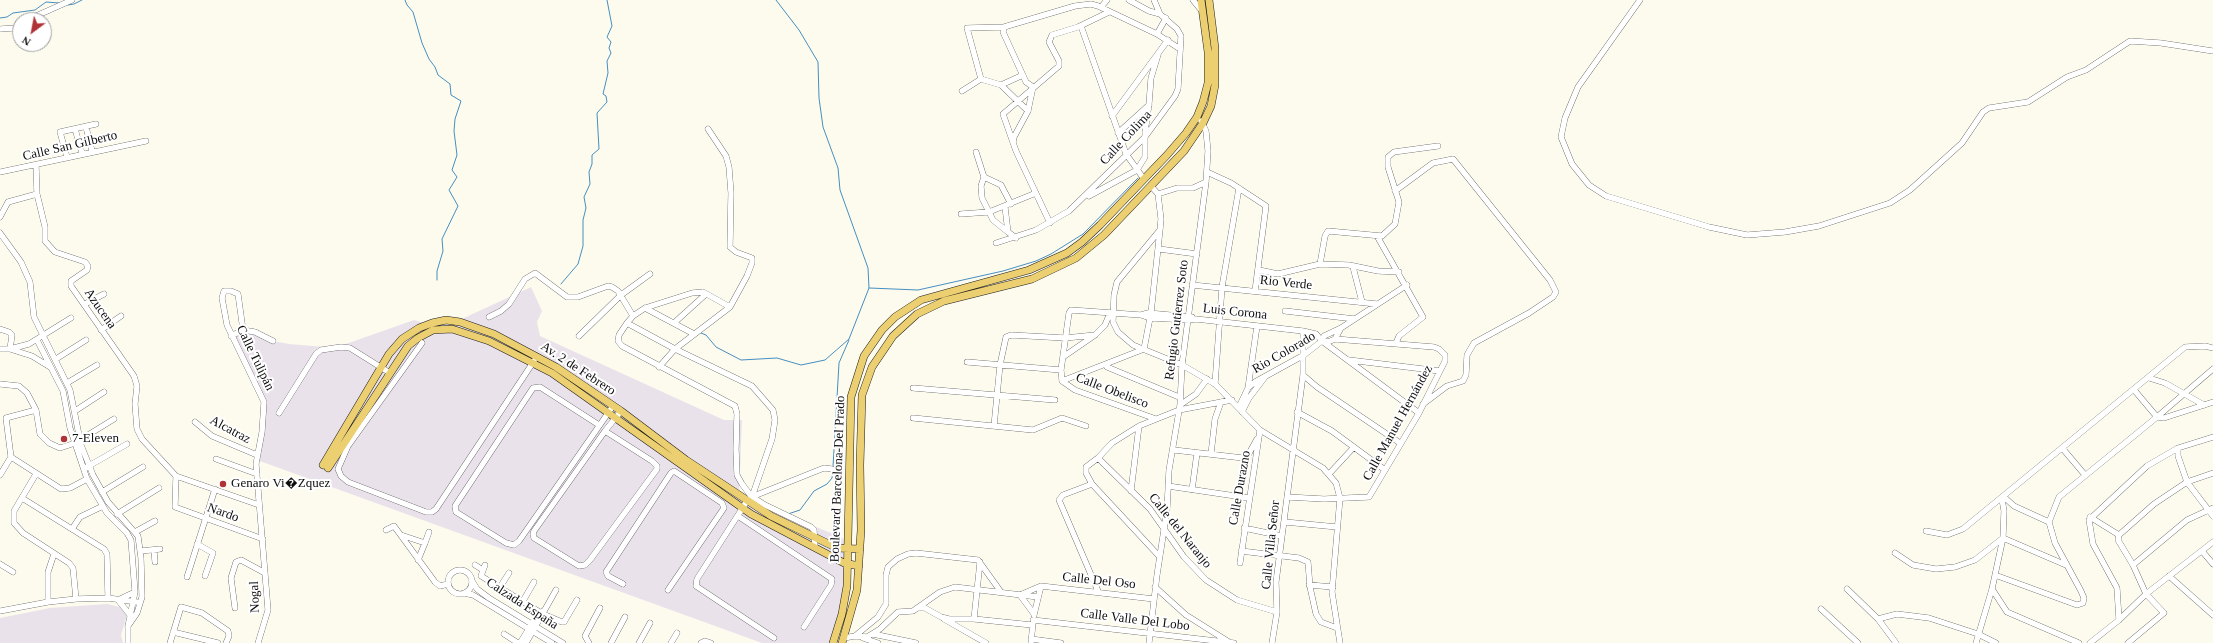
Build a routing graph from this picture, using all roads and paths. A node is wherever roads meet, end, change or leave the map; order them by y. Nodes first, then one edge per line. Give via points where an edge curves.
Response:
1 (72, 0) edge
2 (1107, 0) edge
3 (1129, 0) edge
4 (1154, 0) edge
5 (1193, 0) edge
6 (1201, 0) edge
7 (1209, 0) edge
8 (1640, 0) edge
9 (1101, 7) junction
10 (1202, 11) junction
11 (45, 12) edge
12 (1109, 12) junction
13 (1160, 14) junction
14 (1166, 18) junction
15 (1081, 26) junction
16 (1004, 27) junction
17 (12, 28) edge
18 (0, 29) edge
19 (1157, 34) junction
20 (1168, 40) junction
21 (1180, 49) junction
22 (2213, 51) edge
23 (1158, 55) junction
24 (1023, 75) junction
25 (981, 79) junction
26 (1001, 85) junction
27 (1033, 87) junction
28 (962, 91) dead end
29 (1018, 100) junction
30 (1149, 104) junction
31 (1028, 110) junction
32 (1112, 116) junction
33 (1197, 117) junction
34 (1204, 123) junction
35 (96, 124) dead end
36 (86, 126) junction
37 (75, 129) junction
38 (708, 129) dead end
39 (1118, 133) junction
40 (1145, 137) junction
41 (146, 141) dead end
42 (1013, 143) junction
43 (1438, 146) dead end
44 (92, 151) junction
45 (976, 152) dead end
46 (82, 153) junction
47 (1126, 154) junction
48 (67, 157) junction
49 (36, 165) junction
50 (1137, 170) junction
51 (0, 172) edge
52 (1207, 172) junction
53 (984, 177) junction
54 (1144, 179) junction
55 (1206, 182) junction
56 (1151, 186) junction
57 (1239, 188) junction
58 (1395, 191) junction
59 (1036, 193) junction
60 (37, 194) junction
61 (1158, 194) junction
62 (1082, 200) junction
63 (1011, 204) junction
64 (1005, 207) junction
65 (990, 212) junction
66 (961, 214) dead end
67 (0, 217) edge
68 (1050, 223) junction
69 (1160, 230) junction
70 (1008, 232) junction
71 (0, 233) edge
72 (1377, 236) junction
73 (1016, 238) junction
74 (996, 243) dead end
75 (1159, 249) junction
76 (1197, 254) junction
77 (1058, 258) junction
78 (1320, 264) junction
79 (1063, 266) junction
80 (1353, 267) junction
81 (1259, 270) junction
82 (1399, 272) junction
83 (650, 274) dead end
84 (1192, 285) junction
85 (1407, 285) junction
86 (1222, 287) junction
87 (1255, 291) junction
88 (104, 294) dead end
89 (706, 294) junction
90 (621, 295) junction
91 (1362, 302) junction
92 (85, 304) junction
93 (1377, 304) junction
94 (730, 307) junction
95 (645, 308) junction
96 (1071, 310) joint
97 (1285, 311) dead end
98 (1112, 314) junction
99 (121, 316) dead end
100 (633, 316) junction
101 (1151, 316) junction
102 (489, 317) dead end
103 (71, 318) dead end
104 (1189, 318) junction
105 (1355, 319) junction
106 (1220, 322) junction
107 (627, 323) junction
108 (674, 324) junction
109 (1257, 326) junction
110 (38, 328) junction
111 (1341, 328) junction
112 (0, 329) edge
113 (101, 330) junction
114 (243, 330) junction
115 (1304, 331) junction
116 (694, 334) junction
117 (1095, 335) junction
118 (44, 336) junction
119 (231, 336) junction
120 (579, 336) dead end
121 (1065, 338) junction
122 (1335, 339) junction
123 (37, 340) junction
124 (86, 340) dead end
125 (273, 341) dead end
126 (1322, 341) junction
127 (422, 343) dead end
128 (1396, 343) junction
129 (2213, 348) edge
130 (0, 349) edge
131 (10, 349) junction
132 (1144, 349) junction
133 (675, 350) junction
134 (1127, 355) junction
135 (1304, 355) junction
136 (1063, 357) junction
137 (56, 359) junction
138 (536, 360) junction
139 (1348, 360) junction
140 (967, 362) dead end
141 (97, 365) dead end
142 (1000, 365) junction
143 (1182, 365) junction
144 (659, 367) junction
145 (1107, 367) junction
146 (381, 368) junction
147 (2213, 368) edge
148 (52, 369) junction
149 (1061, 370) junction
150 (1440, 371) junction
151 (390, 373) junction
152 (1303, 375) junction
153 (1266, 376) junction
154 (1072, 378) junction
155 (2150, 378) junction
156 (1207, 379) junction
157 (1062, 381) junction
158 (67, 383) junction
159 (0, 384) edge
160 (1215, 384) junction
161 (913, 388) dead end
162 (1248, 388) junction
163 (2135, 391) junction
164 (104, 392) dead end
165 (2184, 393) junction
166 (997, 395) junction
167 (1179, 397) junction
168 (1055, 400) dead end
169 (1232, 400) junction
170 (1221, 402) junction
171 (1423, 404) junction
172 (2213, 404) edge
173 (2204, 405) junction
174 (613, 406) junction
175 (1179, 408) junction
176 (1240, 409) junction
177 (36, 410) junction
178 (75, 411) junction
179 (621, 411) junction
180 (1297, 412) junction
181 (279, 413) dead end
182 (1419, 413) junction
183 (608, 414) junction
184 (2157, 417) junction
185 (615, 418) junction
186 (914, 418) dead end
187 (114, 419) dead end
188 (1156, 419) junction
189 (195, 422) dead end
190 (599, 425) junction
191 (994, 426) junction
192 (1086, 426) dead end
193 (1139, 426) junction
194 (605, 431) junction
195 (1260, 432) junction
196 (2213, 437) edge
197 (77, 441) junction
198 (1400, 443) junction
199 (127, 444) dead end
200 (1354, 447) junction
201 (1293, 448) junction
202 (2178, 448) junction
203 (2063, 449) junction
204 (1174, 450) junction
205 (1196, 453) junction
206 (1211, 454) junction
207 (257, 455) junction
208 (11, 456) junction
209 (1098, 458) junction
210 (216, 459) dead end
211 (684, 462) junction
212 (89, 466) junction
213 (143, 468) dead end
214 (83, 469) junction
215 (832, 469) dead end
216 (1385, 470) junction
217 (677, 472) junction
218 (2213, 473) edge
219 (36, 474) junction
220 (257, 474) junction
221 (1329, 474) junction
222 (0, 475) edge
223 (2085, 475) junction
224 (176, 476) junction
225 (87, 479) junction
226 (2187, 482) junction
227 (1092, 484) junction
228 (1168, 486) junction
229 (159, 488) dead end
230 (215, 489) junction
231 (1192, 490) junction
232 (1131, 491) junction
233 (102, 492) junction
234 (1287, 496) junction
235 (22, 498) junction
236 (1249, 498) junction
237 (1340, 498) junction
238 (2003, 498) junction
239 (747, 501) junction
240 (259, 505) junction
241 (103, 506) junction
242 (743, 508) junction
243 (2210, 509) edge
244 (117, 514) junction
245 (738, 516) junction
246 (2213, 516) edge
247 (2090, 517) junction
248 (205, 518) junction
249 (155, 521) dead end
250 (126, 522) junction
251 (1285, 522) junction
252 (2049, 522) junction
253 (121, 527) junction
254 (1337, 527) junction
255 (1164, 528) junction
256 (1244, 528) junction
257 (72, 529) junction
258 (386, 530) dead end
259 (1926, 531) dead end
260 (135, 532) junction
261 (429, 532) dead end
262 (401, 535) junction
263 (2119, 535) junction
264 (1282, 536) junction
265 (815, 538) junction
266 (2003, 538) junction
267 (263, 539) junction
268 (2213, 542) edge
269 (425, 543) junction
270 (197, 544) junction
271 (815, 547) junction
272 (160, 549) dead end
273 (848, 549) junction
274 (860, 549) junction
275 (154, 550) junction
276 (1241, 550) junction
277 (141, 551) junction
278 (2202, 551) junction
279 (1895, 553) dead end
280 (54, 554) junction
281 (1160, 556) junction
282 (1279, 556) junction
283 (418, 560) junction
284 (155, 562) dead end
285 (980, 562) junction
286 (1240, 563) dead end
287 (0, 564) edge
288 (2213, 564) edge
289 (475, 565) dead end
290 (847, 565) junction
291 (2066, 565) junction
292 (2133, 565) junction
293 (859, 566) junction
294 (13, 572) dead end
295 (265, 572) junction
296 (509, 574) dead end
297 (1995, 575) junction
298 (205, 576) dead end
299 (2170, 576) junction
300 (187, 577) dead end
301 (472, 581) junction
302 (534, 582) dead end
303 (448, 584) junction
304 (622, 584) dead end
305 (1310, 585) junction
306 (1041, 586) junction
307 (500, 587) junction
308 (1155, 587) junction
309 (1333, 587) junction
310 (976, 589) junction
311 (1847, 589) dead end
312 (1992, 589) junction
313 (556, 590) dead end
314 (668, 590) dead end
315 (1098, 591) junction
316 (135, 592) junction
317 (1001, 592) junction
318 (464, 593) junction
319 (2146, 594) junction
320 (1020, 595) junction
321 (1038, 597) junction
322 (108, 598) junction
323 (1154, 598) junction
324 (76, 599) junction
325 (118, 600) junction
326 (577, 600) dead end
327 (134, 601) junction
328 (488, 601) junction
329 (523, 601) junction
330 (48, 602) junction
331 (141, 603) junction
332 (235, 608) dead end
333 (600, 608) dead end
334 (917, 608) junction
335 (1821, 609) dead end
336 (0, 611) edge
337 (542, 612) junction
338 (1277, 612) junction
339 (2213, 615) edge
340 (132, 617) junction
341 (625, 618) dead end
342 (941, 618) junction
343 (974, 619) junction
344 (1878, 619) junction
345 (1033, 620) junction
346 (2119, 620) junction
347 (650, 623) dead end
348 (532, 627) junction
349 (804, 627) dead end
350 (1337, 628) junction
351 (173, 632) junction
352 (1150, 632) junction
353 (677, 633) dead end
354 (504, 634) dead end
355 (872, 634) junction
356 (1978, 634) junction
357 (855, 636) junction
358 (862, 637) junction
359 (774, 638) dead end
360 (843, 640) edge
361 (1031, 641) edge
362 (1230, 642) edge
363 (128, 643) edge
364 (170, 643) edge
365 (218, 643) edge
366 (226, 643) edge
367 (258, 643) edge
368 (519, 643) edge
369 (526, 643) edge
370 (552, 643) edge
371 (563, 643) edge
372 (589, 643) edge
373 (611, 643) edge
374 (639, 643) edge
375 (671, 643) edge
376 (701, 643) edge
377 (711, 643) edge
378 (833, 643) edge
379 (878, 643) edge
380 (915, 643) edge
381 (986, 643) edge
382 (1061, 643) edge
383 (1149, 643) edge
384 (1223, 643) edge
385 (1234, 643) edge
386 (1272, 643) edge
387 (1340, 643) edge
388 (1858, 643) edge
389 (1896, 643) edge
390 (1976, 643) edge
391 (1996, 643) edge
392 (2079, 643) edge
393 (2090, 643) edge
394 (2128, 643) edge

1 - 11 street
2 - 9 street
3 - 13 street, Calle Colima
4 - 13 street
5 - 10 street
6 - 10 main road, Boulevard Barcelona-Del Prado
7 - 34 main road, Boulevard Barcelona-Del Prado via 1217,65 1211,106
8 - 22 street via 1578,87 1565,118 1562,137 1572,164 1589,185 1606,196 1709,227 1747,235 1818,226 1890,203 1910,190 1962,143 1984,112 1990,108 2028,102 2067,77 2086,70 2130,41
9 - 12 street
9 - 16 street via 1091,4 1075,6
10 - 33 main road, Boulevard Barcelona-Del Prado via 1209,67 1205,96
12 - 15 street
12 - 19 street
13 - 14 street, Calle Colima
14 - 19 street
14 - 21 street, Calle Colima via 1181,36
15 - 27 street via 1050,38 1048,42 1060,64
15 - 32 street
16 - 24 street via 1003,32
16 - 25 street via 966,28
17 - 18 street
19 - 20 street
20 - 21 street
20 - 23 street
21 - 40 street, Calle Colima via 1178,89
23 - 30 street via 1150,78
23 - 32 street
24 - 26 street
24 - 27 street via 1026,82
25 - 26 street
25 - 28 street
26 - 29 street
27 - 29 street
27 - 31 street
29 - 31 street
29 - 42 street via 1003,114
30 - 39 street
30 - 40 street
31 - 42 street
32 - 39 street
33 - 34 street
33 - 54 main road, Boulevard Barcelona-Del Prado via 1186,133
34 - 52 street, Refugio Gutierrez Soto via 1208,151
34 - 56 main road, Boulevard Barcelona-Del Prado via 1184,151
35 - 36 street
36 - 37 street
36 - 44 street
37 - 46 street
37 - 48 street via 60,132
38 - 94 street via 726,156 729,167 730,247 752,258 747,276
39 - 47 street
40 - 47 street, Calle Colima
40 - 50 street via 1145,157
41 - 44 street, Calle San Gilberto
42 - 59 street
43 - 58 street via 1394,152 1388,157 1388,167
44 - 46 street, Calle San Gilberto
45 - 53 street
46 - 48 street, Calle San Gilberto
47 - 50 street
47 - 62 street, Calle Colima
48 - 49 street, Calle San Gilberto
49 - 51 street, Calle San Gilberto
49 - 60 street
50 - 54 street
50 - 62 street
52 - 55 street, Refugio Gutierrez Soto
52 - 57 street
53 - 63 street via 1001,184
53 - 65 street via 980,186 982,198
54 - 77 main road, Boulevard Barcelona-Del Prado via 1082,242
55 - 61 street via 1193,188 1177,188
55 - 76 street, Refugio Gutierrez Soto
56 - 61 street
56 - 79 main road, Boulevard Barcelona-Del Prado via 1104,235
57 - 81 street via 1264,204 1266,209
57 - 86 street
58 - 72 street via 1399,202 1395,224 1382,236
58 - 171 street via 1433,163 1453,159 1550,280 1556,292 1553,297 1529,313 1474,343 1467,355 1466,375 1463,381 1447,386
59 - 63 street
59 - 68 street
60 - 67 street via 8,202
60 - 92 street, Azucena via 45,227 44,237 48,246 60,255 85,262 88,266 87,270 70,283
61 - 69 street
62 - 68 street, Calle Colima
63 - 64 street
64 - 65 street
64 - 70 street
65 - 66 street
65 - 70 street via 999,227
68 - 73 street, Calle Colima
69 - 75 street
69 - 98 street via 1117,282
70 - 73 street
71 - 110 street via 16,253 30,282 34,317
72 - 78 street via 1328,231 1324,236
72 - 82 street
73 - 74 street, Calle Colima
75 - 76 street
75 - 101 street
76 - 84 street, Refugio Gutierrez Soto
77 - 79 main road
77 - 273 main road, Boulevard Barcelona-Del Prado via 1023,272 921,300 895,317 871,344 858,369 851,397
78 - 80 street
78 - 81 street via 1278,274
79 - 274 main road, Boulevard Barcelona-Del Prado via 1024,282 930,307 906,322 880,352 862,395
80 - 82 street
80 - 91 street
81 - 87 street
82 - 85 street
83 - 90 street
84 - 86 street, Rio Verde
84 - 104 street, Refugio Gutierrez Soto
85 - 93 street, Rio Colorado
85 - 128 street via 1423,317 1399,336
86 - 87 street, Rio Verde
86 - 106 street
87 - 91 street, Rio Verde
88 - 92 street
89 - 94 street
89 - 95 street via 692,293
89 - 108 street
90 - 100 street
90 - 102 street via 608,286 578,297 567,297 535,273 525,279 509,304
90 - 120 street
91 - 93 street, Rio Verde
92 - 113 street, Azucena
93 - 105 street, Rio Colorado
94 - 116 street
95 - 100 street
95 - 108 street
96 - 98 street, Luis Corona via 1074,308
96 - 121 street, Calle Obelisco
97 - 105 street
98 - 101 street, Luis Corona
98 - 117 street via 1106,325
98 - 132 street via 1113,322 1125,340
99 - 113 street
100 - 107 street
101 - 104 street, Luis Corona
101 - 132 street
103 - 118 street
104 - 106 street, Luis Corona
104 - 143 street, Refugio Gutierrez Soto
105 - 111 street, Rio Colorado
106 - 109 street, Luis Corona
106 - 160 street
107 - 133 street
107 - 144 street via 618,335 619,344
108 - 116 street
109 - 115 street, Luis Corona
109 - 162 street
110 - 118 street
110 - 123 street
111 - 122 street, Rio Colorado
111 - 126 street via 1324,336
112 - 131 street via 12,335
113 - 224 street, Azucena via 134,376 137,386 137,429 142,439
114 - 119 street
114 - 119 street, Calle Tulipán via 238,294 228,290 222,294 225,318
114 - 125 street via 255,332
115 - 126 street, Luis Corona via 1316,334
115 - 135 street, Calle Villa Señor
116 - 133 street
117 - 121 street
117 - 136 street
118 - 123 street
118 - 137 street
119 - 207 street, Calle Tulipán via 264,402
121 - 136 street, Calle Obelisco
121 - 142 street via 1011,334 1004,341
122 - 126 street, Rio Colorado
122 - 128 street
123 - 131 street
123 - 148 street
124 - 137 street
126 - 135 street, Rio Colorado
126 - 139 street, Luis Corona
127 - 138 street via 348,446 338,470 348,482 426,512 436,509
128 - 150 street, Calle Manuel Hernández via 1439,349 1445,355
129 - 155 street via 2186,347
130 - 131 street
131 - 148 street via 32,356
132 - 134 street
132 - 143 street
133 - 144 street
133 - 215 street via 752,386 773,410 776,420 772,439 754,495 824,468
134 - 145 street
134 - 154 street
135 - 152 street, Calle Villa Señor
135 - 153 street, Rio Colorado
136 - 149 street, Calle Obelisco
137 - 158 street
138 - 146 main road, Av. 2 de Febrero via 494,334 446,320 432,322 402,339
138 - 151 main road, Av. 2 de Febrero via 466,332 452,329 433,330 408,346
138 - 174 main road, Av. 2 de Febrero via 556,367
138 - 183 main road, Av. 2 de Febrero
139 - 150 street
139 - 182 street, Luis Corona
140 - 142 street
141 - 158 street
142 - 149 street
142 - 166 street
143 - 156 street
143 - 167 street, Refugio Gutierrez Soto
144 - 265 street via 735,406 737,474 742,484 751,496 811,527
145 - 154 street via 1078,379
145 - 167 street
146 - 151 street
146 - 151 main road, Av. 2 de Febrero via 326,467
146 - 181 street via 350,348 320,350
147 - 165 street
148 - 197 street via 66,399 70,428
149 - 157 street, Calle Obelisco
150 - 171 street, Calle Manuel Hernández
152 - 180 street, Calle Villa Señor
152 - 198 street
153 - 162 street, Rio Colorado
153 - 176 street
154 - 157 street
155 - 163 street
155 - 165 street
156 - 160 street
156 - 175 street via 1196,394
157 - 188 street, Calle Obelisco via 1075,390
158 - 178 street
159 - 177 street via 19,386 27,393
160 - 169 street
161 - 166 street
162 - 176 street, Rio Colorado
163 - 184 street
163 - 203 street
164 - 178 street
165 - 173 street
165 - 184 street
166 - 168 street
166 - 191 street
167 - 175 street, Refugio Gutierrez Soto
169 - 170 street
169 - 176 street
170 - 175 street
170 - 206 street via 1215,418
171 - 182 street, Calle Manuel Hernández
172 - 173 street
173 - 184 street via 2164,418
174 - 179 main road, Av. 2 de Febrero
174 - 183 street
175 - 188 street
175 - 204 street, Refugio Gutierrez Soto
176 - 195 street
177 - 197 street via 40,434 45,440 60,448
177 - 208 street via 6,418
178 - 197 street
179 - 185 street
179 - 211 main road, Av. 2 de Febrero
180 - 200 street via 1332,431
180 - 201 street, Calle Villa Señor
182 - 198 street, Calle Manuel Hernández
183 - 185 main road, Av. 2 de Febrero
183 - 190 street
184 - 223 street
185 - 194 street
185 - 211 main road, Av. 2 de Febrero
186 - 191 street
187 - 197 street
188 - 193 street
189 - 207 street, Alcatraz via 216,438
190 - 190 street via 514,545 506,543 456,512 455,506 533,388 540,387
191 - 192 street via 1033,430 1059,418
193 - 209 street via 1112,443
193 - 232 street
194 - 194 street via 533,534 534,538 579,566 590,560 657,466
195 - 201 street
195 - 206 street via 1247,457
195 - 236 street, Calle Durazno
196 - 202 street
197 - 212 street
197 - 214 street
198 - 216 street, Calle Manuel Hernández
199 - 212 street
200 - 216 street
200 - 221 street
201 - 221 street
201 - 234 street, Calle Villa Señor
202 - 226 street via 2178,456
202 - 247 street via 2147,466
203 - 223 street
203 - 238 street
204 - 205 street
204 - 228 street, Refugio Gutierrez Soto
205 - 206 street
205 - 231 street
207 - 220 street, Calle Tulipán
208 - 219 street
208 - 222 street
209 - 227 street via 1085,469
209 - 232 street, Calle del Naranjo
210 - 220 street
211 - 217 street
211 - 239 main road, Av. 2 de Febrero
211 - 242 main road, Av. 2 de Febrero
212 - 214 street
212 - 233 street
213 - 233 street
214 - 225 street
216 - 237 street, Calle Manuel Hernández via 1369,497
217 - 304 street via 671,473 606,572
217 - 314 street via 722,503 724,508
218 - 226 street
219 - 225 street via 56,487 66,489
219 - 235 street
220 - 240 street, Calle Tulipán
221 - 237 street via 1336,483
223 - 252 street via 2058,497
224 - 230 street
224 - 248 street, Nardo via 175,507
225 - 241 street
226 - 243 street
226 - 263 street via 2154,504
227 - 281 street
227 - 315 street via 1063,495 1059,500
228 - 231 street, Calle del Naranjo
228 - 255 street, Refugio Gutierrez Soto
229 - 244 street
230 - 240 street
230 - 248 street
231 - 236 street, Calle del Naranjo
232 - 255 street, Calle del Naranjo
233 - 244 street
234 - 237 street via 1324,500
234 - 251 street, Calle Villa Señor
235 - 257 street
235 - 280 street via 14,511 14,523 23,533
236 - 256 street, Calle Durazno
237 - 254 street
238 - 252 street via 2014,506
238 - 259 street via 1963,529 1947,536
238 - 266 street
239 - 242 street
239 - 265 main road, Av. 2 de Febrero
240 - 267 street, Nogal
241 - 253 street
241 - 257 street via 80,517
242 - 245 street
242 - 271 main road, Av. 2 de Febrero
243 - 246 street
243 - 292 street via 2187,520
244 - 250 street
245 - 349 street via 832,579 831,585
245 - 359 street via 697,579 696,586
247 - 263 street
247 - 346 street via 2093,544 2117,588
248 - 267 street, Nardo
248 - 270 street
249 - 260 street
250 - 253 street
250 - 260 street
251 - 254 street
251 - 264 street, Calle Villa Señor
252 - 291 street via 2055,543
253 - 316 street via 132,544
254 - 309 street
255 - 281 street, Refugio Gutierrez Soto
255 - 338 street, Calle del Naranjo via 1184,557 1213,585 1237,600
256 - 264 street
256 - 276 street, Calle Durazno
257 - 322 street via 104,549 107,554
258 - 262 street via 397,525
260 - 277 street
261 - 269 street
262 - 269 street
262 - 283 street
263 - 292 street via 2118,540
264 - 282 street, Calle Villa Señor
265 - 271 street
265 - 273 main road, Av. 2 de Febrero via 838,548
266 - 279 street via 1975,560 1955,567 1936,569 1913,565
266 - 291 street
266 - 297 street
267 - 295 street, Nogal
268 - 278 street
269 - 283 street
270 - 298 street via 211,550 213,556
270 - 300 street
271 - 290 main road, Av. 2 de Febrero
272 - 275 street
273 - 274 main road, Av. 2 de Febrero
273 - 290 main road, Boulevard Barcelona-Del Prado
274 - 293 main road, Boulevard Barcelona-Del Prado
275 - 277 street
275 - 284 street
276 - 282 street
276 - 286 street, Calle Durazno
277 - 331 street
278 - 288 street
278 - 299 street
280 - 324 street via 73,568
280 - 330 street via 48,572
281 - 308 street, Refugio Gutierrez Soto
282 - 305 street via 1299,558 1308,562
282 - 338 street, Calle Villa Señor via 1276,582
283 - 303 street via 437,584
285 - 310 street
285 - 317 street
285 - 357 street via 975,559 916,553 897,559 886,571 887,599 884,608 872,624
287 - 294 street
289 - 307 street via 484,568 480,575
290 - 293 main road, Av. 2 de Febrero
290 - 378 main road, Boulevard Barcelona-Del Prado via 847,586 842,614
291 - 297 street via 2081,591 2083,603 2077,605
292 - 319 street
293 - 360 main road, Boulevard Barcelona-Del Prado via 857,590
295 - 332 street via 241,560 236,562 232,569
295 - 367 street, Nogal via 268,610
296 - 307 street
297 - 312 street
299 - 319 street
299 - 339 street
301 - 303 street via 466,572 458,570 451,574
301 - 318 street
301 - 328 street, Calzada España
302 - 329 street
303 - 318 street via 454,592
305 - 309 street
305 - 350 street via 1318,619
306 - 315 street, Calle Del Oso
306 - 320 street
306 - 321 street
307 - 329 street
308 - 323 street, Refugio Gutierrez Soto
308 - 362 street via 1186,615
309 - 350 street
310 - 317 street
310 - 334 street via 955,587 940,592
310 - 343 street
311 - 344 street
312 - 356 street
312 - 392 street via 2007,612
313 - 337 street
315 - 323 street, Calle Del Oso
316 - 325 street
316 - 327 street
317 - 320 street
318 - 328 street, Calzada España
319 - 346 street
319 - 394 street via 2164,613
320 - 321 street
320 - 345 street
321 - 345 street
322 - 324 street
322 - 325 street
323 - 352 street, Refugio Gutierrez Soto
324 - 330 street
325 - 327 street
325 - 340 street
326 - 337 street via 563,623
327 - 331 street
327 - 340 street
328 - 348 street, Calzada España
329 - 337 street
330 - 336 street
331 - 340 street
333 - 372 street via 585,636
334 - 342 street via 925,608
334 - 355 street via 913,611 898,612
335 - 388 street
337 - 348 street
338 - 386 street, Calle Villa Señor
340 - 363 street via 128,626
341 - 373 street
342 - 343 street, Calle Valle Del Lobo
342 - 381 street
343 - 345 street, Calle Valle Del Lobo
344 - 356 street via 1897,614 1929,618
344 - 389 street
345 - 352 street, Calle Valle Del Lobo
345 - 361 street
346 - 393 street
347 - 374 street
348 - 368 street
348 - 369 street
348 - 370 street, Calzada España
348 - 371 street, Calzada España
350 - 387 street
351 - 364 street
351 - 365 street
351 - 366 street via 178,610 184,607 202,613 228,631
352 - 383 street, Refugio Gutierrez Soto
352 - 384 street, Calle Valle Del Lobo
353 - 375 street
354 - 368 street
355 - 358 street
355 - 380 street
356 - 390 street
356 - 391 street
357 - 358 street
357 - 360 street
358 - 379 street
361 - 382 street
362 - 384 street, Calle Valle Del Lobo
362 - 385 street, Calle Valle Del Lobo
376 - 377 street

